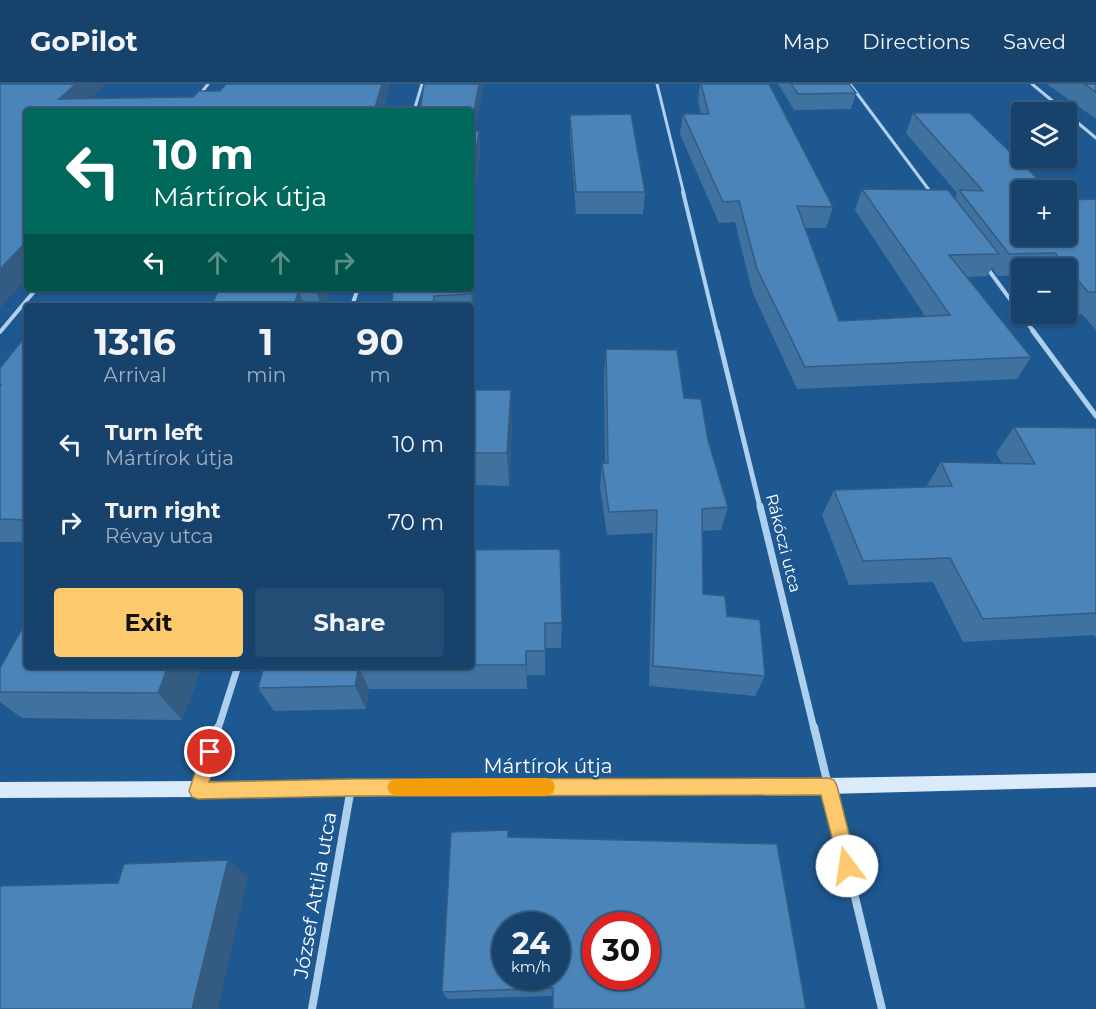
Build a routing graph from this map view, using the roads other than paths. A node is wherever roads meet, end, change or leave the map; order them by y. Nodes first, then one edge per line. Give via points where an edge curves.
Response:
1 (208, 84) edge
2 (422, 84) edge
3 (657, 84) edge
4 (850, 84) edge
5 (1032, 84) edge
6 (193, 102) edge
7 (1053, 102) edge
8 (415, 108) edge
9 (1077, 122) edge
10 (1096, 138) edge
11 (935, 198) edge
12 (984, 264) edge
13 (34, 291) edge
14 (24, 303) edge
15 (24, 303) edge
16 (0, 332) edge
17 (1096, 416) edge
18 (237, 669) edge
19 (1096, 780) edge
20 (828, 786) junction
21 (352, 787) junction
22 (0, 790) edge
23 (198, 791) junction
24 (312, 1009) edge
25 (882, 1009) edge

1 - 6 street
2 - 8 street
3 - 20 street, Rákóczi utca
4 - 11 street
5 - 7 street
9 - 10 street
12 - 17 street
13 - 15 street
14 - 16 street
18 - 23 street
19 - 20 street, Mártírok útja
20 - 21 street, Mártírok útja
20 - 25 street, Rákóczi utca
21 - 23 street, Mártírok útja
21 - 24 street, József Attila utca
22 - 23 street, Mártírok útja

